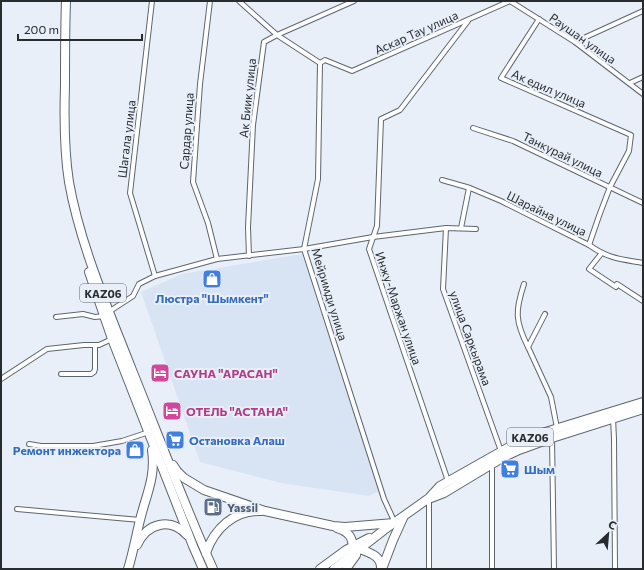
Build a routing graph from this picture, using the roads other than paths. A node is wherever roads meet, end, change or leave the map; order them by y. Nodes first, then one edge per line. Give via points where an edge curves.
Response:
1 (61, 1) edge
2 (66, 1) edge
3 (152, 1) edge
4 (210, 1) edge
5 (239, 1) edge
6 (354, 1) edge
7 (510, 1) edge
8 (643, 11) edge
9 (539, 19) junction
10 (468, 20) junction
11 (277, 35) junction
12 (575, 42) junction
13 (320, 63) junction
14 (643, 77) edge
15 (630, 83) junction
16 (643, 94) edge
17 (473, 128) dead end
18 (442, 180) dead end
19 (610, 187) junction
20 (469, 188) junction
21 (643, 203) edge
22 (446, 228) junction
23 (461, 228) junction
24 (476, 229) dead end
25 (373, 237) junction
26 (589, 245) junction
27 (304, 249) junction
28 (601, 254) junction
29 (249, 256) junction
30 (217, 259) junction
31 (643, 263) edge
32 (155, 276) junction
33 (524, 284) dead end
34 (643, 301) edge
35 (107, 314) junction
36 (545, 314) dead end
37 (56, 317) dead end
38 (112, 339) junction
39 (95, 345) junction
40 (528, 346) junction
41 (61, 374) dead end
42 (1, 379) edge
43 (643, 402) edge
44 (643, 409) edge
45 (613, 418) junction
46 (553, 432) junction
47 (150, 435) junction
48 (161, 442) junction
49 (29, 444) dead end
50 (501, 452) junction
51 (492, 464) junction
52 (450, 485) junction
53 (429, 498) junction
54 (17, 509) dead end
55 (265, 511) junction
56 (403, 518) junction
57 (140, 520) junction
58 (395, 523) junction
59 (333, 526) junction
60 (190, 538) junction
61 (355, 550) junction
62 (133, 552) junction
63 (206, 553) junction
64 (128, 569) edge
65 (203, 569) edge
66 (213, 569) edge
67 (320, 569) edge
68 (334, 569) edge
69 (346, 569) edge
70 (382, 569) edge
71 (428, 569) edge
72 (492, 569) edge
73 (554, 569) edge
74 (614, 569) edge

1 - 35 highway, KАZ06 via 61,158 74,224 84,258
2 - 35 highway, KАZ06 via 66,157 78,223
3 - 32 street, Шагала улица via 130,193
4 - 30 street, Сардар улица via 200,84 193,182 208,223
5 - 11 street
6 - 11 street, Ак Биик улица
7 - 9 street, Раушан улица
7 - 10 street, Аскар Тау улица
8 - 12 street
9 - 12 street, Раушан улица
9 - 19 street, Ак едил улица via 501,78 631,135 629,151
10 - 13 street, Аскар Тау улица via 352,71 324,60
10 - 25 street, Инжу-Маржан улица via 400,110 380,119 377,226
11 - 13 street
11 - 29 street, Ак Биик улица via 264,42 253,125
12 - 15 street, Раушан улица
13 - 27 street, Мейримди улица via 318,179
14 - 15 street
15 - 16 street, Раушан улица
17 - 19 street, Танкурай улица via 513,141
18 - 20 street, Шарайна улица
19 - 21 street, Танкурай улица
19 - 26 street
20 - 23 street
20 - 26 street, Шарайна улица
22 - 23 street
22 - 25 street
22 - 50 street, улица Саркырама via 443,289
23 - 24 street
25 - 27 street
25 - 52 street, Инжу-Маржан улица via 368,249
26 - 28 street, Шарайна улица
27 - 29 street
27 - 58 street, Мейримди улица via 384,499
28 - 31 street, Шарайна улица via 614,259
28 - 34 street via 589,269
29 - 30 street
30 - 32 street
32 - 35 street via 139,284 133,296
33 - 40 street via 517,316 520,330
35 - 37 street via 95,317 83,314
35 - 38 highway, KАZ06
35 - 48 highway, KАZ06
36 - 40 street
38 - 39 street
38 - 47 highway, KАZ06
39 - 41 street via 94,372
39 - 42 street via 48,349
40 - 46 street via 550,397
43 - 46 highway, KАZ06
44 - 45 highway, KАZ06
45 - 46 highway, KАZ06
45 - 74 street
46 - 50 highway, KАZ06 via 530,437
46 - 51 highway, KАZ06
46 - 73 street
47 - 49 street via 92,446
47 - 57 highway via 153,475
47 - 60 highway, KАZ06
48 - 55 highway, KАZ06 via 177,471 194,485
48 - 63 highway, KАZ06
50 - 52 highway, KАZ06
51 - 52 highway, KАZ06
51 - 72 street
52 - 53 highway, KАZ06 via 444,493
53 - 56 highway, KАZ06
53 - 71 street
54 - 57 street
55 - 59 highway, KАZ06
55 - 63 highway via 244,512 234,517 217,531
56 - 58 highway, KАZ06
56 - 70 highway
57 - 62 highway
58 - 59 highway, KАZ06
58 - 61 highway, KАZ06
59 - 61 highway via 349,533
60 - 62 highway via 173,525 156,526 148,529 140,538
60 - 65 highway, KАZ06
61 - 67 highway
61 - 68 highway, KАZ06
61 - 69 highway
61 - 70 highway via 377,557
62 - 64 highway
63 - 66 highway, KАZ06

